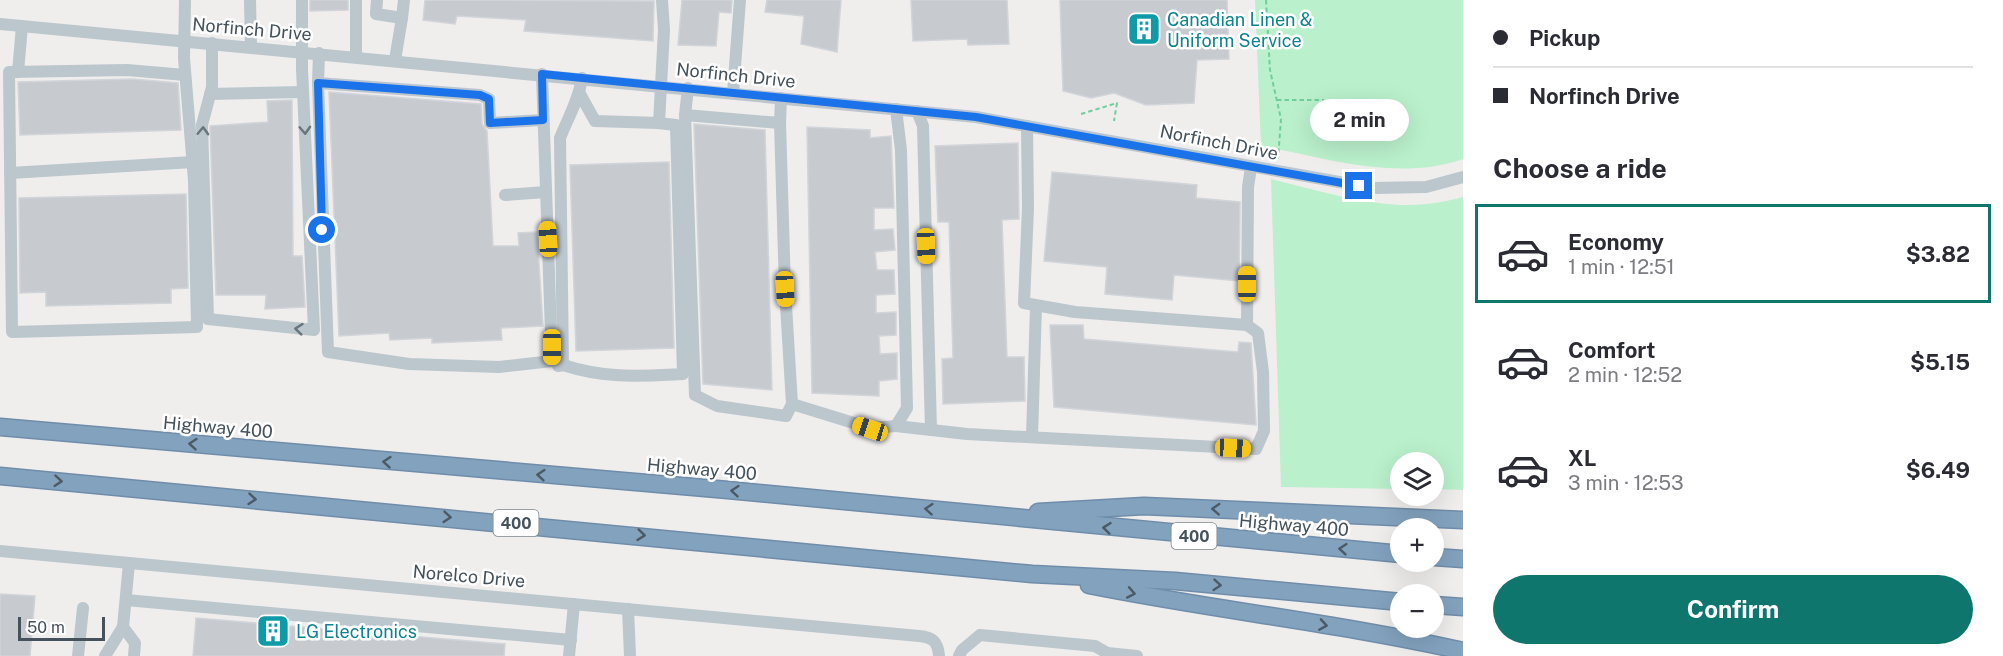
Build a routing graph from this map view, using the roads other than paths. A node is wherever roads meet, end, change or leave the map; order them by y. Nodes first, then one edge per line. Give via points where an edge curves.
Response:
1 (185, 0) edge
2 (250, 0) edge
3 (303, 0) edge
4 (356, 0) edge
5 (377, 0) edge
6 (404, 0) edge
7 (662, 0) edge
8 (740, 0) edge
9 (402, 18) junction
10 (0, 24) edge
11 (22, 26) junction
12 (185, 40) junction
13 (212, 43) junction
14 (250, 46) junction
15 (302, 51) junction
16 (319, 52) junction
17 (356, 56) junction
18 (395, 60) junction
19 (18, 72) junction
20 (542, 74) junction
21 (185, 75) junction
22 (582, 78) junction
23 (318, 83) junction
24 (661, 86) junction
25 (688, 88) junction
26 (303, 92) junction
27 (733, 93) junction
28 (210, 94) junction
29 (580, 94) junction
30 (781, 98) junction
31 (896, 109) junction
32 (917, 111) junction
33 (543, 120) junction
34 (682, 122) junction
35 (658, 123) junction
36 (780, 123) junction
37 (1028, 126) junction
38 (193, 162) junction
39 (1251, 167) junction
40 (924, 169) junction
41 (901, 170) junction
42 (10, 173) junction
43 (1463, 177) edge
44 (546, 192) junction
45 (505, 195) dead end
46 (1036, 306) junction
47 (1247, 325) junction
48 (558, 363) junction
49 (792, 404) junction
50 (896, 426) junction
51 (0, 427) edge
52 (931, 430) junction
53 (1032, 437) junction
54 (0, 476) edge
55 (988, 515) junction
56 (1463, 520) edge
57 (0, 551) edge
58 (1390, 553) edge
59 (1444, 558) edge
60 (1463, 559) edge
61 (129, 563) junction
62 (1032, 574) junction
63 (126, 600) junction
64 (1390, 601) edge
65 (574, 604) junction
66 (1444, 606) edge
67 (1463, 607) edge
68 (83, 608) dead end
69 (628, 609) junction
70 (123, 627) junction
71 (571, 640) junction
72 (1463, 651) edge
73 (1107, 654) edge
74 (78, 656) edge
75 (105, 656) edge
76 (134, 656) edge
77 (569, 656) edge
78 (630, 656) edge
79 (939, 656) edge
80 (959, 656) edge
81 (1137, 656) edge

1 - 12 street
2 - 14 street
3 - 15 street
4 - 17 street
5 - 9 street via 376,14
6 - 9 street
7 - 24 street
8 - 27 street
9 - 18 street
10 - 11 street, Norfinch Drive
11 - 12 street, Norfinch Drive
11 - 19 street
12 - 13 street, Norfinch Drive
12 - 21 street
13 - 14 street, Norfinch Drive
13 - 28 street
14 - 15 street, Norfinch Drive
15 - 16 street, Norfinch Drive
15 - 26 street
16 - 17 street, Norfinch Drive
16 - 23 street
17 - 18 street, Norfinch Drive
18 - 20 street, Norfinch Drive
19 - 21 street via 127,70
19 - 42 street via 9,72
20 - 22 street, Norfinch Drive
20 - 33 street
21 - 38 street
22 - 24 street, Norfinch Drive
22 - 29 street
23 - 33 street via 480,95 489,99 490,123
23 - 48 street via 328,352 409,364 499,367
24 - 25 street, Norfinch Drive
24 - 35 street
25 - 27 street, Norfinch Drive
25 - 34 street
26 - 28 street
26 -> 28 street via 314,330 208,319 202,125
27 - 30 street, Norfinch Drive
29 - 35 street via 595,121
29 - 48 street via 560,138
30 - 31 street, Norfinch Drive
30 - 36 street
31 - 32 street, Norfinch Drive
31 - 41 street
32 - 37 street, Norfinch Drive
32 - 40 street via 923,126
33 - 44 street
34 - 35 street
34 - 36 street
34 - 48 street via 683,374 620,377 592,374
34 - 49 street via 695,395 717,406 786,416
36 - 49 street
37 - 39 street, Norfinch Drive
37 - 46 street via 1024,303
38 - 42 street
38 - 42 street via 196,327 12,332
39 - 43 street, Norfinch Drive via 1373,188 1426,187
39 - 47 street
40 - 41 street
40 - 52 street
41 - 50 street via 907,408
44 - 45 street
44 - 48 street
46 - 47 street
46 - 53 street
47 - 53 street via 1258,333 1263,372 1264,431 1256,449
49 - 50 street via 870,429
50 - 52 street
55 -> 51 highway, Highway 400 / 400
52 - 53 street
54 -> 62 highway, 400
56 -> 55 highway via 1144,506
58 -> 55 highway, Highway 400 / 400
57 - 61 street, Norelco Drive
59 - 60 highway
61 - 63 street
61 - 65 street, Norelco Drive
62 -> 64 highway, 400 via 1175,581
62 -> 72 highway
63 - 70 street
63 - 71 street
65 - 69 street, Norelco Drive
65 - 71 street
66 - 67 highway
68 - 74 street
69 - 78 street
69 - 79 street, Norelco Drive via 919,636 934,640
70 - 75 street
70 - 76 street via 135,644
71 - 77 street
73 - 80 street via 1095,646 980,635
73 - 81 street

